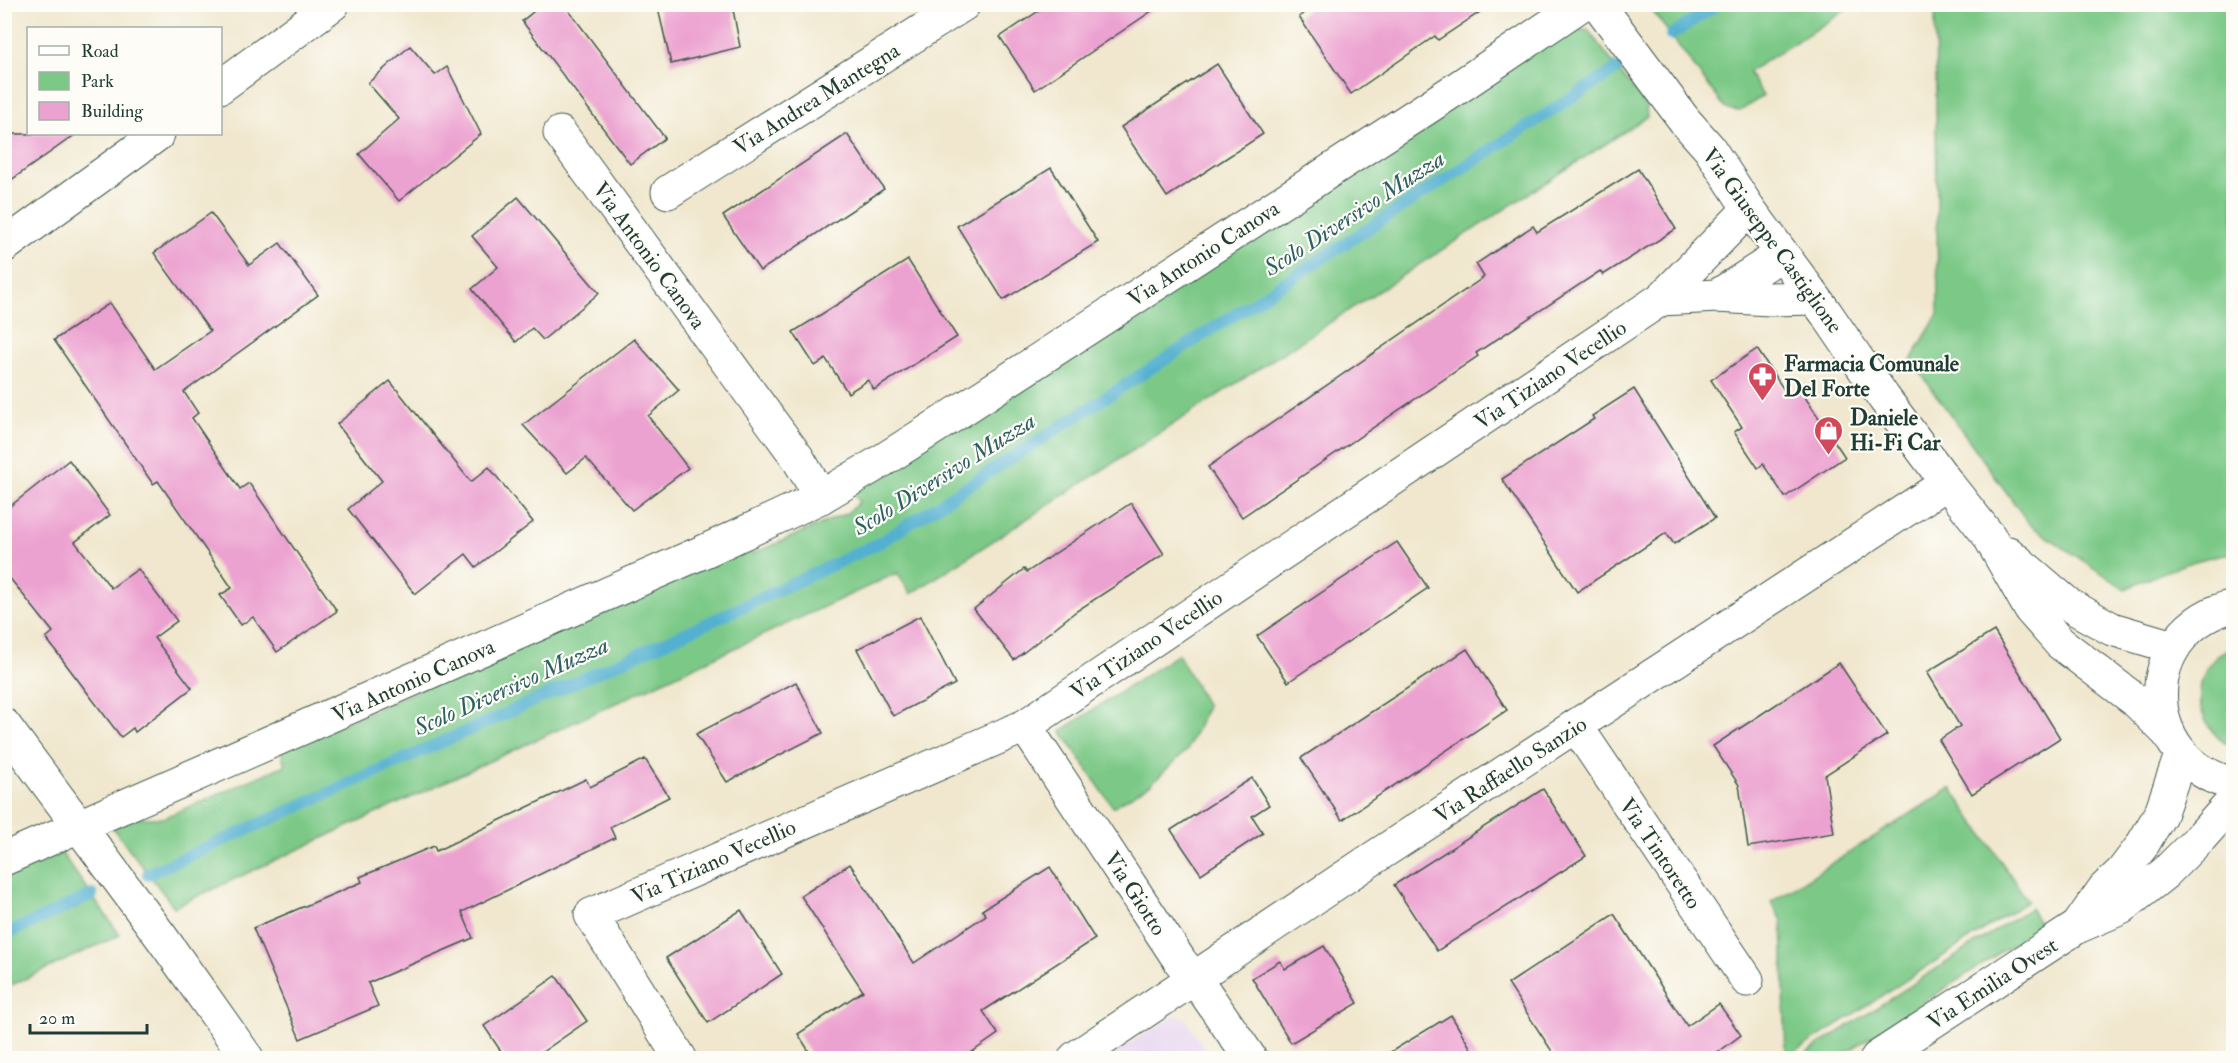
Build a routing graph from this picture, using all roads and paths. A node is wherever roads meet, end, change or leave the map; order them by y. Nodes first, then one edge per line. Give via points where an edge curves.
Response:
1 (333, 4) edge
2 (964, 4) edge
3 (1582, 4) edge
4 (1598, 4) edge
5 (222, 86) edge
6 (560, 132) dead end
7 (157, 135) edge
8 (668, 192) dead end
9 (1749, 209) junction
10 (4, 246) edge
11 (1782, 254) junction
12 (1717, 296) junction
13 (1815, 298) junction
14 (1661, 299) junction
15 (1947, 483) junction
16 (821, 497) junction
17 (1989, 536) junction
18 (2234, 606) edge
19 (2173, 647) junction
20 (4, 724) edge
21 (1025, 726) junction
22 (1576, 726) junction
23 (2174, 743) junction
24 (2234, 784) edge
25 (2234, 800) edge
26 (79, 827) junction
27 (4, 860) edge
28 (2077, 927) junction
29 (1194, 979) junction
30 (1747, 980) dead end
31 (247, 1059) edge
32 (680, 1059) edge
33 (1075, 1059) edge
34 (1250, 1059) edge
35 (1877, 1059) edge

1 - 5 street
2 - 8 street, Via Andrea Mantegna
3 - 16 street, Via Antonio Canova via 954,416
4 - 9 street, Via Giuseppe Castiglione via 1709,148
6 - 16 street, Via Antonio Canova via 790,447
7 - 10 street
9 - 11 street, Via Giuseppe Castiglione
9 - 14 street, Via Tiziano Vecellio
11 - 12 street
11 - 13 street, Via Giuseppe Castiglione
12 - 13 street
12 - 14 street
13 - 15 street, Via Giuseppe Castiglione
14 - 21 street, Via Tiziano Vecellio
15 - 17 street, Via Giuseppe Castiglione
15 - 22 street, Via Raffaello Sanzio
16 - 26 street, Via Antonio Canova
17 - 19 street, Via Giuseppe Castiglione via 2069,605 2112,628
17 - 23 street, Via Giuseppe Castiglione via 2031,610 2060,643 2135,700
18 - 19 street via 2218,609 2193,625
19 - 23 street via 2162,675 2160,705
20 - 26 street
21 - 29 street, Via Giotto
21 - 32 street, Via Tiziano Vecellio via 591,915
22 - 29 street, Via Raffaello Sanzio
22 - 30 street, Via Tintoretto
23 - 24 street, Via Giuseppe Castiglione via 2197,770
23 - 28 street, Via Emilia Ovest via 2160,815 2141,847
25 - 28 street, Via Emilia Ovest via 2147,887 2121,908
26 - 27 street, Via Antonio Canova
26 - 31 street
28 - 35 street, Via Emilia Ovest
29 - 33 street, Via Raffaello Sanzio
29 - 34 street, Via Giotto

